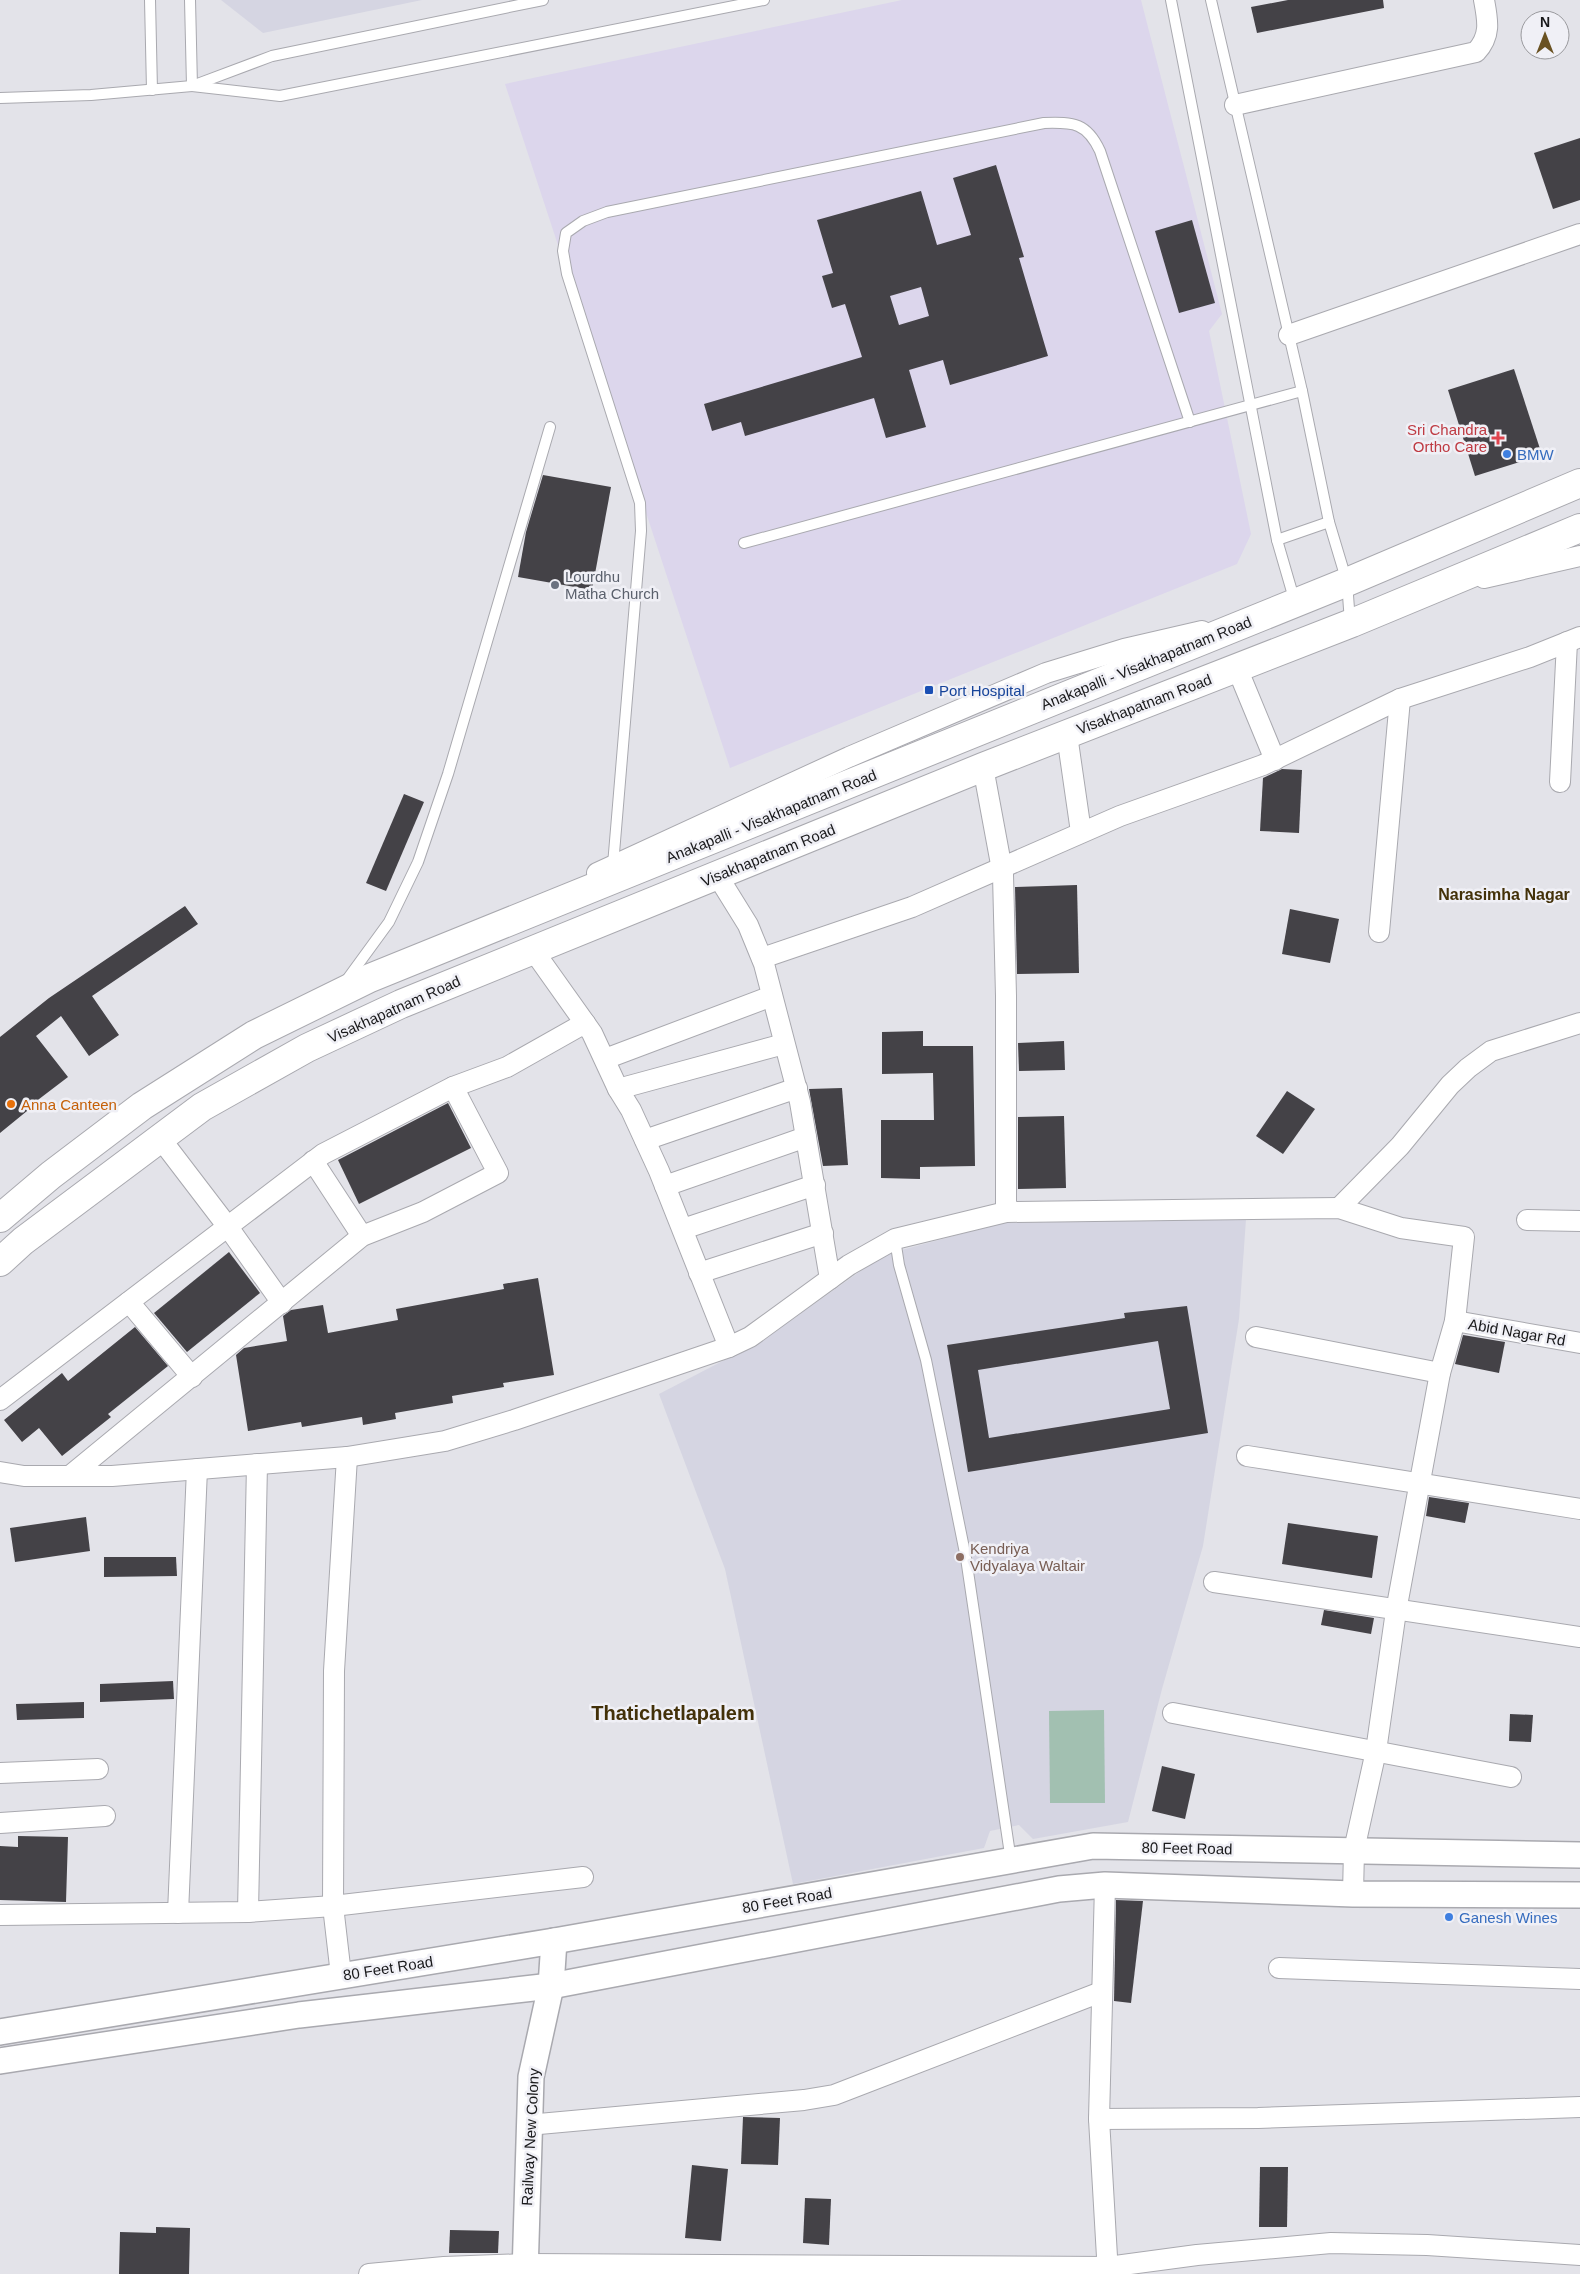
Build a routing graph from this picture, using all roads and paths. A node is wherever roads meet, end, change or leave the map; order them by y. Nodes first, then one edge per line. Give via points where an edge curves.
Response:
1 (150, 0) edge
2 (190, 0) edge
3 (543, 0) edge
4 (764, 0) edge
5 (1171, 0) edge
6 (1211, 0) edge
7 (1484, 0) edge
8 (192, 86) junction
9 (152, 90) junction
10 (0, 98) edge
11 (1235, 105) junction
12 (1580, 234) edge
13 (1289, 334) junction
14 (1302, 391) junction
15 (1250, 404) junction
16 (1190, 422) junction
17 (550, 427) dead end
18 (1580, 483) edge
19 (1329, 522) junction
20 (1580, 528) edge
21 (1277, 540) junction
22 (744, 543) dead end
23 (1580, 556) edge
24 (1347, 582) junction
25 (1428, 591) junction
26 (1295, 603) junction
27 (1248, 622) junction
28 (1350, 624) junction
29 (1574, 640) edge
30 (1237, 668) junction
31 (1400, 698) junction
32 (1067, 734) junction
33 (1275, 760) junction
34 (983, 768) junction
35 (1560, 782) dead end
36 (1081, 832) junction
37 (613, 865) junction
38 (1002, 866) junction
39 (717, 875) junction
40 (1379, 932) dead end
41 (473, 936) junction
42 (533, 950) junction
43 (762, 958) junction
44 (337, 995) junction
45 (772, 996) junction
46 (585, 1023) junction
47 (1580, 1023) edge
48 (784, 1044) junction
49 (605, 1059) junction
50 (453, 1087) junction
51 (796, 1088) junction
52 (618, 1089) junction
53 (806, 1137) junction
54 (160, 1138) junction
55 (645, 1140) junction
56 (313, 1161) junction
57 (665, 1186) junction
58 (815, 1186) junction
59 (1339, 1208) junction
60 (1006, 1212) junction
61 (0, 1218) edge
62 (1527, 1220) dead end
63 (1580, 1221) edge
64 (228, 1227) junction
65 (683, 1229) junction
66 (823, 1233) junction
67 (362, 1236) junction
68 (896, 1239) junction
69 (0, 1262) edge
70 (699, 1273) junction
71 (830, 1279) junction
72 (129, 1302) junction
73 (282, 1303) junction
74 (1455, 1321) junction
75 (1256, 1337) dead end
76 (1580, 1343) edge
77 (729, 1347) junction
78 (1440, 1373) junction
79 (192, 1377) junction
80 (0, 1400) edge
81 (1247, 1456) dead end
82 (347, 1457) junction
83 (257, 1464) junction
84 (196, 1469) junction
85 (0, 1472) edge
86 (71, 1475) junction
87 (1421, 1482) junction
88 (1580, 1509) edge
89 (1214, 1582) dead end
90 (1396, 1611) junction
91 (1580, 1637) edge
92 (1173, 1714) dead end
93 (1376, 1751) junction
94 (98, 1770) dead end
95 (0, 1773) edge
96 (1511, 1777) dead end
97 (105, 1816) dead end
98 (0, 1823) edge
99 (1354, 1850) junction
100 (1580, 1856) edge
101 (1011, 1861) junction
102 (583, 1878) dead end
103 (1105, 1885) junction
104 (1353, 1894) junction
105 (1580, 1895) edge
106 (1018, 1897) junction
107 (333, 1906) junction
108 (248, 1912) junction
109 (178, 1913) junction
110 (0, 1916) edge
111 (554, 1941) junction
112 (1279, 1968) dead end
113 (341, 1975) junction
114 (1580, 1979) edge
115 (550, 1986) junction
116 (1101, 1992) junction
117 (0, 2032) edge
118 (0, 2061) edge
119 (1580, 2107) edge
120 (1099, 2119) junction
121 (528, 2125) junction
122 (1580, 2255) edge
123 (525, 2269) edge
124 (444, 2270) edge
125 (1108, 2270) edge
126 (369, 2274) edge

1 - 9 lane
2 - 8 lane
3 - 8 lane via 272,56
4 - 8 lane via 280,96
5 - 15 lane
6 - 11 lane
7 - 11 street via 1487,30 1485,42 1476,52
8 - 9 lane
9 - 10 lane
11 - 13 lane
12 - 13 street
13 - 14 lane
14 - 15 lane
14 - 19 lane
15 - 16 lane
15 - 21 lane
16 - 22 lane
16 - 37 lane via 1100,151 1081,125 1044,123 606,212 583,221 566,233 563,251 568,274 640,503 641,531
17 - 44 lane via 448,774 418,862 389,922
18 - 24 main road, Anakapalli - Visakhapatnam Road
19 - 21 lane
19 - 24 lane
20 - 25 main road, Visakhapatnam Road
21 - 26 lane
23 - 25 street
24 - 26 main road, Anakapalli - Visakhapatnam Road
24 - 28 lane
25 - 28 main road, Visakhapatnam Road
26 - 27 main road, Anakapalli - Visakhapatnam Road
27 - 37 street via 1131,647 1046,673 849,757
27 - 41 main road, Anakapalli - Visakhapatnam Road
28 - 30 main road, Visakhapatnam Road
29 - 31 street
29 - 35 street
30 - 32 main road, Visakhapatnam Road
30 - 33 street
31 - 33 street
31 - 40 street
32 - 34 main road, Visakhapatnam Road
32 - 36 street
33 - 36 street
34 - 38 street
34 - 39 main road, Visakhapatnam Road
36 - 38 street
37 - 41 street
38 - 43 street via 912,907
38 - 60 street
39 - 42 main road, Visakhapatnam Road
39 - 43 street via 748,925
41 - 44 main road, Anakapalli - Visakhapatnam Road
42 - 46 street
42 - 54 main road, Visakhapatnam Road via 401,1004 307,1048 202,1107
43 - 45 street
44 - 61 main road, Anakapalli - Visakhapatnam Road via 254,1035 142,1106
45 - 48 street
45 - 49 street
46 - 49 street
46 - 50 street via 507,1067
47 - 59 street via 1491,1051 1468,1068 1400,1146
48 - 51 street
48 - 52 street
49 - 52 street
50 - 56 street
50 - 67 street via 498,1173 423,1212
51 - 53 street
51 - 55 street
52 - 55 street
53 - 57 street
53 - 58 street
54 - 64 street
54 - 69 main road, Visakhapatnam Road via 23,1241
55 - 57 street
56 - 64 street
56 - 67 street
57 - 65 street
58 - 65 street
58 - 66 street
59 - 60 street
59 - 74 street via 1401,1228 1464,1237
60 - 68 street
62 - 63 street
64 - 72 street
64 - 73 street
65 - 70 street
66 - 70 street
66 - 71 street
67 - 73 street
68 - 71 street
68 - 101 lane via 899,1265 926,1360 966,1558
70 - 77 street
71 - 77 street via 750,1337
72 - 79 street
72 - 80 street
73 - 79 street
74 - 76 street, Abid Nagar Rd
74 - 78 street
75 - 78 street
77 - 82 street via 445,1442
78 - 87 street
79 - 86 street
81 - 87 street
82 - 83 street
82 - 107 street via 334,1671
83 - 84 street
83 - 108 street
84 - 86 street via 112,1476
84 - 109 street
85 - 86 street via 24,1476
87 - 88 street
87 - 90 street
89 - 90 street
90 - 91 street
90 - 93 street
92 - 93 street
93 - 96 street
93 - 99 street
94 - 95 street
97 - 98 street
99 - 100 street, 80 Feet Road
99 - 101 street, 80 Feet Road via 1093,1846
99 - 104 street
101 - 106 street
101 - 111 street, 80 Feet Road
102 - 107 street
103 - 104 street
103 - 106 street
103 - 116 street
104 - 105 street
106 - 115 street
107 - 108 street
107 - 113 street
108 - 109 street
109 - 110 street
111 - 113 street, 80 Feet Road
111 - 115 street, Railway New Colony
112 - 114 street
113 - 117 street, 80 Feet Road
115 - 118 street via 299,2015
115 - 121 street, Railway New Colony via 531,2078
116 - 120 street
116 - 121 street via 834,2096
119 - 120 street via 1258,2118
120 - 125 street
121 - 123 street, Railway New Colony
122 - 125 street via 1427,2244 1332,2242 1197,2255
123 - 124 street
123 - 125 street
124 - 126 street

